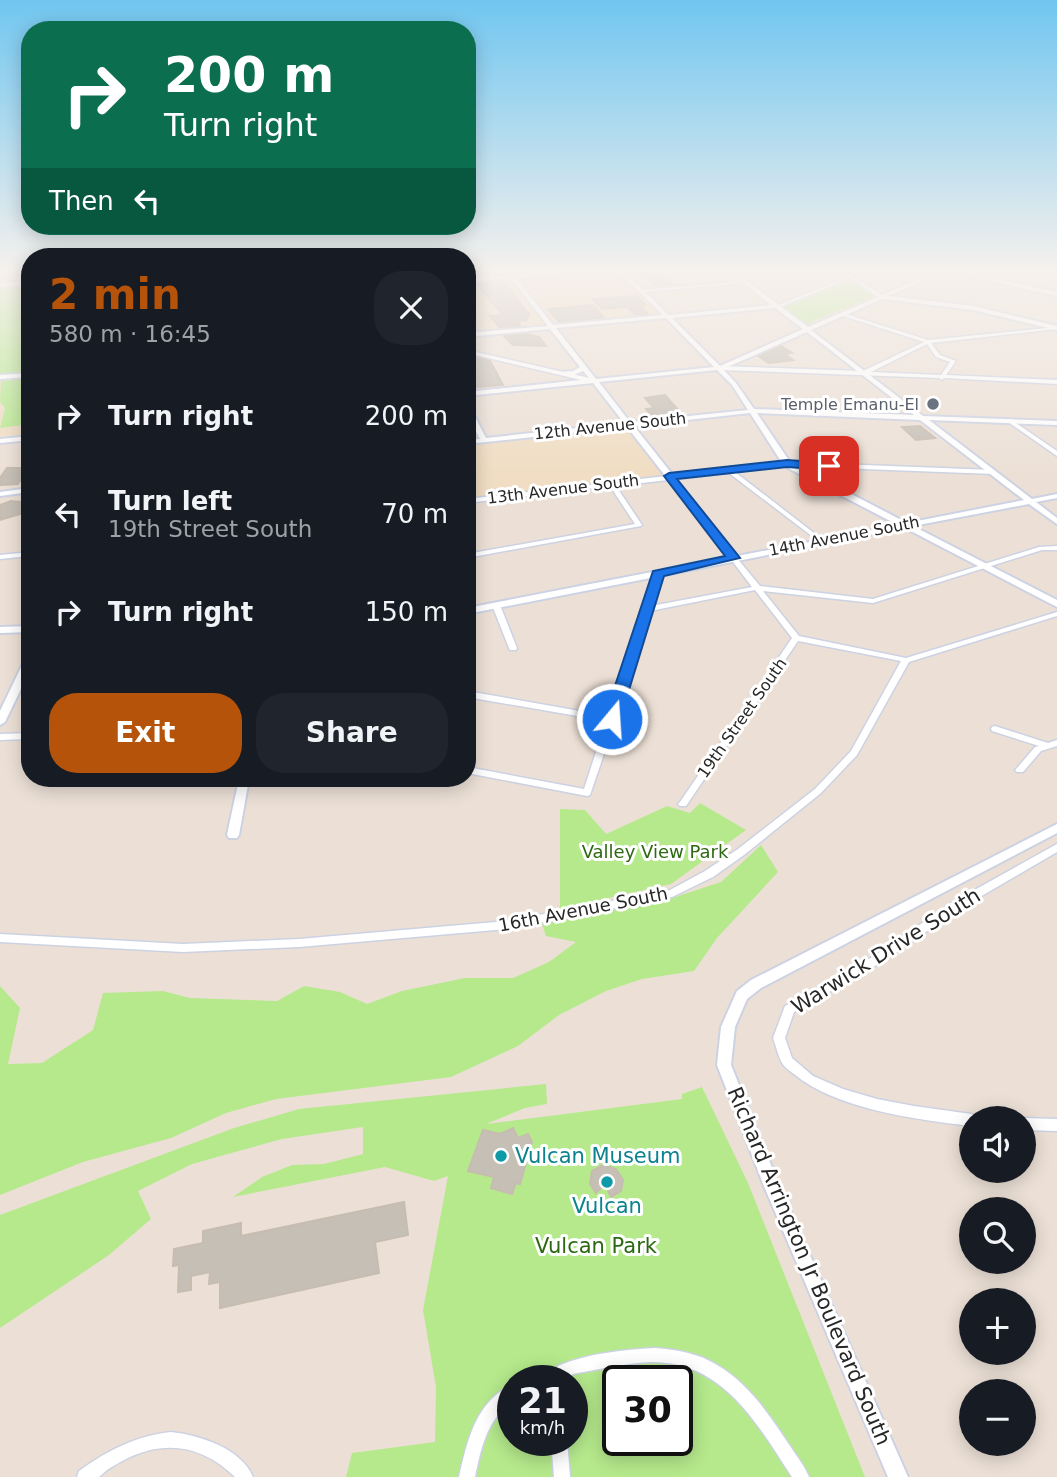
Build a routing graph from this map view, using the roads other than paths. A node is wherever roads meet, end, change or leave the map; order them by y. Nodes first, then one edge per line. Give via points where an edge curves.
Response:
1 (561, 338) edge
2 (689, 338) edge
3 (787, 338) edge
4 (819, 338) edge
5 (915, 338) edge
6 (966, 338) edge
7 (928, 342) junction
8 (913, 349) junction
9 (935, 352) junction
10 (476, 353) edge
11 (584, 368) junction
12 (720, 368) junction
13 (562, 373) junction
14 (864, 373) junction
15 (21, 376) edge
16 (0, 377) edge
17 (942, 378) junction
18 (594, 381) junction
19 (1057, 382) edge
20 (476, 393) edge
21 (754, 411) junction
22 (923, 418) junction
23 (1010, 421) junction
24 (1057, 423) edge
25 (476, 424) edge
26 (628, 424) junction
27 (21, 439) edge
28 (484, 440) junction
29 (0, 441) edge
30 (476, 441) edge
31 (1057, 454) edge
32 (787, 464) junction
33 (729, 470) junction
34 (993, 472) junction
35 (669, 476) junction
36 (611, 483) junction
37 (21, 492) edge
38 (0, 494) edge
39 (1057, 496) edge
40 (476, 500) edge
41 (1029, 500) junction
42 (1057, 522) edge
43 (903, 525) junction
44 (821, 541) junction
45 (1057, 545) edge
46 (476, 554) edge
47 (21, 555) edge
48 (0, 557) edge
49 (734, 558) junction
50 (987, 565) junction
51 (658, 573) junction
52 (758, 588) junction
53 (1057, 604) edge
54 (496, 606) junction
55 (476, 609) edge
56 (648, 609) junction
57 (1057, 614) edge
58 (21, 629) edge
59 (0, 630) edge
60 (796, 638) junction
61 (513, 649) dead end
62 (906, 660) junction
63 (21, 678) edge
64 (476, 696) edge
65 (612, 719) junction
66 (0, 722) edge
67 (995, 729) dead end
68 (21, 736) edge
69 (0, 737) edge
70 (1057, 743) edge
71 (1046, 745) junction
72 (1020, 770) dead end
73 (476, 772) edge
74 (242, 787) edge
75 (683, 804) dead end
76 (1057, 828) edge
77 (233, 835) dead end
78 (1057, 848) edge
79 (0, 938) edge
80 (959, 1118) edge
81 (1052, 1124) edge
82 (1057, 1133) edge
83 (583, 1365) edge
84 (497, 1404) edge
85 (560, 1456) edge
86 (85, 1477) edge
87 (244, 1477) edge
88 (467, 1477) edge
89 (562, 1477) edge
90 (801, 1477) edge
91 (898, 1477) edge

1 - 11 street, 19th Street South
2 - 12 street
3 - 12 street
4 - 14 street
5 - 7 street
6 - 7 street
7 - 8 street
7 - 9 street
8 - 9 street
8 - 14 street
9 - 17 street via 953,361
10 - 13 street
11 - 13 street
11 - 18 street, 19th Street South
12 - 14 street
12 - 18 street
12 - 21 street
13 - 18 street
14 - 17 street
14 - 22 street
15 - 16 street
17 - 19 street
18 - 20 street
18 - 26 street, 19th Street South
21 - 22 street, 12th Avenue South
21 - 26 street, 12th Avenue South
21 - 32 street
22 - 23 street, 12th Avenue South
22 - 34 street
23 - 24 street, 12th Avenue South
23 - 31 street
25 - 28 street
26 - 28 street, 12th Avenue South
26 - 35 street, 19th Street South
27 - 29 street
28 - 30 street, 12th Avenue South
32 - 33 street, 13th Avenue South
32 - 34 street, 13th Avenue South
32 - 43 street
33 - 35 street, 13th Avenue South
33 - 44 street
34 - 41 street
35 - 36 street, 13th Avenue South
35 - 49 street, 19th Street South
36 - 40 street, 13th Avenue South
36 - 46 street via 639,525
37 - 38 street
39 - 41 street, 14th Avenue South
41 - 42 street
41 - 43 street, 14th Avenue South
43 - 44 street, 14th Avenue South
43 - 50 street
44 - 49 street, 14th Avenue South
45 - 50 street
47 - 48 street
49 - 51 street, 14th Avenue South
49 - 52 street, 19th Street South
50 - 52 street via 873,601
50 - 53 street
51 - 54 street, 14th Avenue South
51 - 56 street
52 - 56 street
52 - 60 street, 19th Street South
54 - 55 street, 14th Avenue South
54 - 61 street
56 - 65 street
57 - 62 street
58 - 59 street
60 - 62 street
60 - 75 street, 19th Street South
62 - 79 street, 16th Avenue South via 854,753 818,791 741,852 672,893 507,925 299,943 183,948
63 - 66 street
64 - 65 street
65 - 73 street via 587,793
67 - 71 street
68 - 69 street
70 - 71 street
71 - 72 street
74 - 77 street
76 - 91 street, Richard Arrington Jr Boulevard South via 756,984 742,995 724,1040 724,1065 772,1186
78 - 80 street, Warwick Drive South via 789,1009 781,1020 776,1037 783,1055 795,1072 812,1084
81 - 82 street
83 - 90 street via 641,1354 664,1354 703,1364 753,1405
84 - 88 street via 484,1420
85 - 89 street
86 - 87 street via 106,1460 165,1437 206,1444

